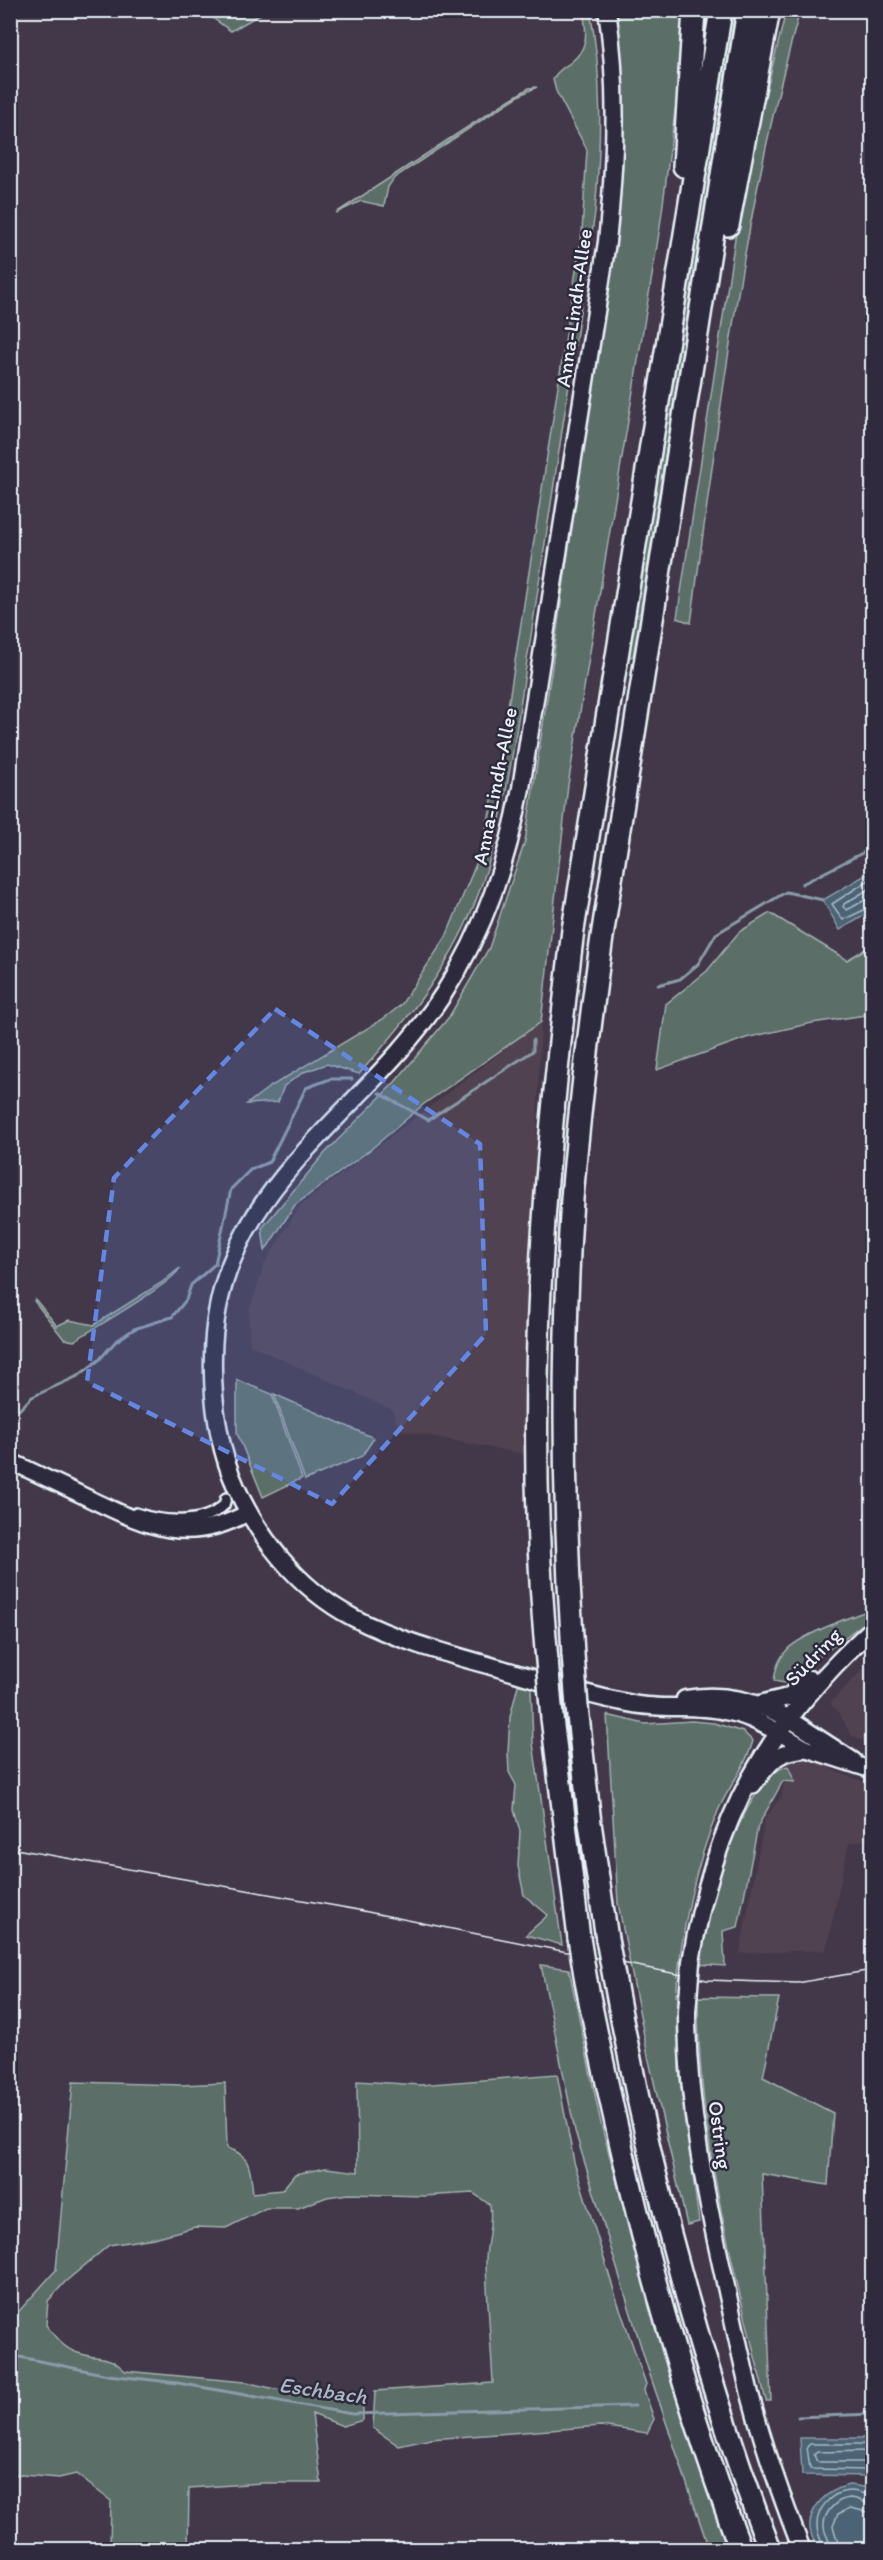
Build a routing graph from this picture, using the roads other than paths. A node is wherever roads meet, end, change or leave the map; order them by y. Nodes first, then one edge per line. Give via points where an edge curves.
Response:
1 (607, 10) edge
2 (721, 10) edge
3 (748, 10) edge
4 (770, 10) edge
5 (781, 10) edge
6 (694, 15) edge
7 (747, 134) junction
8 (677, 277) junction
9 (696, 338) junction
10 (10, 1453) edge
11 (10, 1461) edge
12 (225, 1498) dead end
13 (249, 1512) junction
14 (872, 1630) edge
15 (760, 1704) junction
16 (650, 1707) junction
17 (783, 1725) junction
18 (807, 1749) junction
19 (867, 1768) edge
20 (734, 1811) junction
21 (741, 2550) edge
22 (770, 2550) edge
23 (802, 2550) edge

1 - 13 main road, Anna-Lindh-Allee via 616,114 607,242 510,844 487,912 444,992 406,1044 274,1186 248,1225 230,1267 213,1341 213,1397 225,1457
2 - 8 highway
3 - 9 highway
4 - 7 highway
5 - 7 highway
6 - 8 highway
7 - 9 highway via 722,261
8 - 21 highway, bridge via 573,930 555,1080 544,1197 536,1374 537,1487 552,1718 586,1981 629,2186 661,2305
9 - 22 highway, bridge via 584,1072 572,1211 565,1487 573,1654 590,1822 629,2059 684,2287
10 - 12 street via 139,1514 192,1519 215,1512 224,1505
11 - 13 street via 156,1528 201,1529
13 - 16 main road, Anna-Lindh-Allee via 293,1571 350,1616 453,1655 595,1696
14 - 15 main road via 846,1646 788,1697
14 - 17 main road, Südring via 824,1676
15 - 16 main road via 700,1697
15 - 17 main road
16 - 17 main road via 727,1711
17 - 18 street
17 - 19 street
17 - 20 main road, Ostring via 762,1755
18 - 19 street
18 - 20 street via 790,1750 775,1757
20 - 23 main road, Ostring, bridge via 706,1884 691,1962 687,2012 689,2070 699,2156 750,2394

